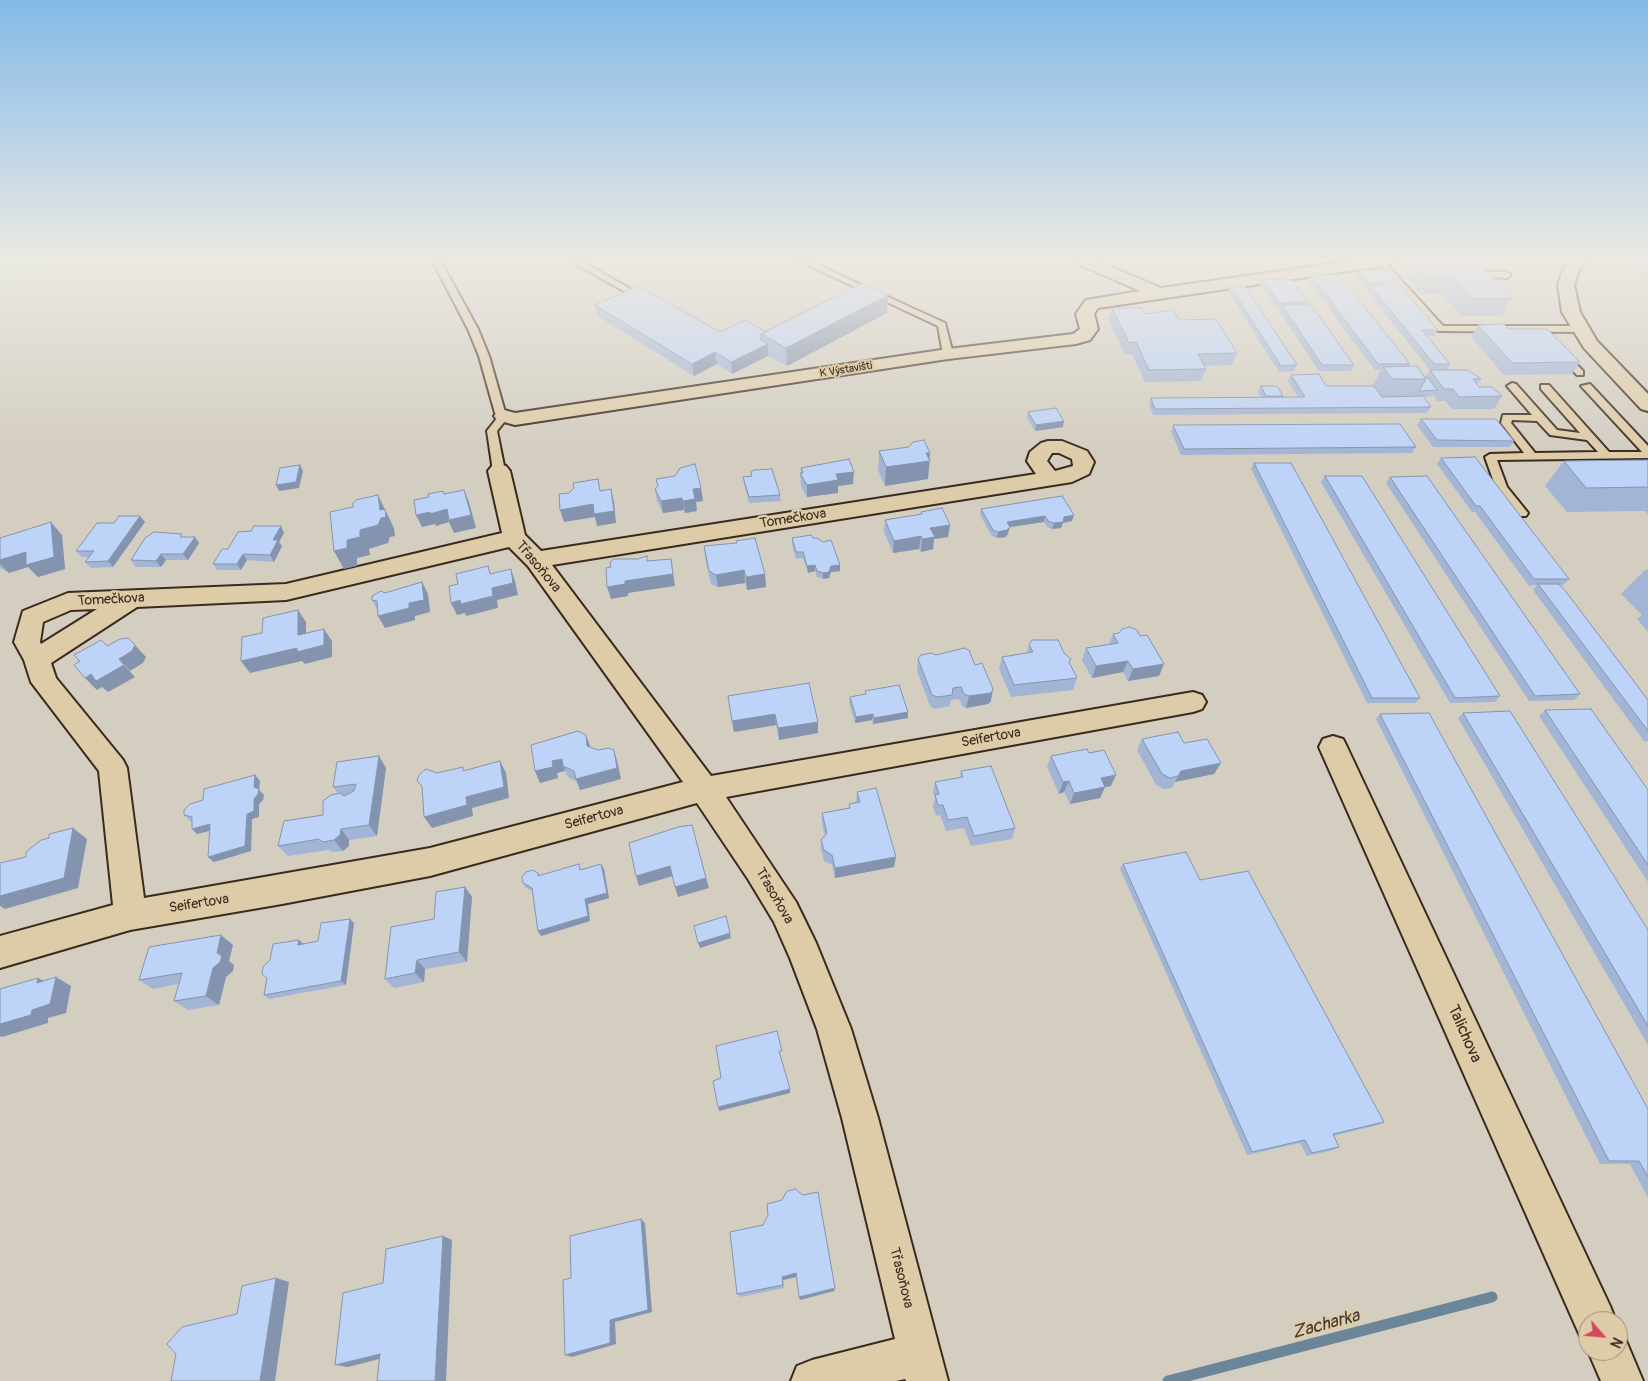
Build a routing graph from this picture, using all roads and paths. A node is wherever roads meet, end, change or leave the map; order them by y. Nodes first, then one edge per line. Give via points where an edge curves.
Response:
1 (471, 324) edge
2 (941, 324) edge
3 (1088, 324) edge
4 (1436, 324) edge
5 (1578, 324) edge
6 (1536, 329) junction
7 (1580, 329) junction
8 (948, 354) junction
9 (1580, 373) edge
10 (1512, 386) dead end
11 (1586, 386) dead end
12 (1545, 387) dead end
13 (1648, 405) edge
14 (504, 416) junction
15 (1540, 418) junction
16 (1589, 437) junction
17 (1648, 453) edge
18 (1605, 454) junction
19 (1531, 455) junction
20 (499, 471) joint
21 (1049, 478) dead end
22 (1522, 513) dead end
23 (514, 538) junction
24 (536, 560) junction
25 (133, 599) junction
26 (37, 659) junction
27 (1193, 702) dead end
28 (1333, 747) dead end
29 (704, 789) junction
30 (130, 915) junction
31 (0, 952) edge
32 (1590, 1311) edge
33 (1613, 1361) edge
34 (924, 1367) edge
35 (812, 1381) edge
36 (1622, 1381) edge

1 - 14 lane via 484,356 500,413
2 - 8 lane
3 - 8 street, K Výstavišti via 1089,329 1084,336 1076,339
4 - 6 lane via 1440,329
5 - 7 street
6 - 7 lane
6 - 9 lane
7 - 13 street via 1605,361
8 - 14 street, K Výstavišti via 515,419
10 - 15 lane
11 - 17 lane
12 - 16 lane
14 - 20 lane via 492,431
15 - 16 lane via 1554,433
15 - 19 lane via 1507,417 1506,424
16 - 18 lane
17 - 18 lane
18 - 19 lane
19 - 22 lane via 1490,456 1502,488
20 - 23 street, Třasoňova
21 - 24 street, Tomečkova
23 - 24 street, Třasoňova
23 - 25 street, Tomečkova via 286,592
24 - 29 street, Třasoňova
25 - 26 street
25 - 26 street, Tomečkova via 68,602 32,618 27,642
26 - 30 street, Tomečkova via 44,682 113,768
27 - 29 street, Seifertova
28 - 32 street, Talichova
29 - 30 street, Seifertova via 430,862
29 - 34 street, Třasoňova via 759,869 806,954 834,1029 862,1127
30 - 31 street, Seifertova
33 - 36 street
34 - 35 street

